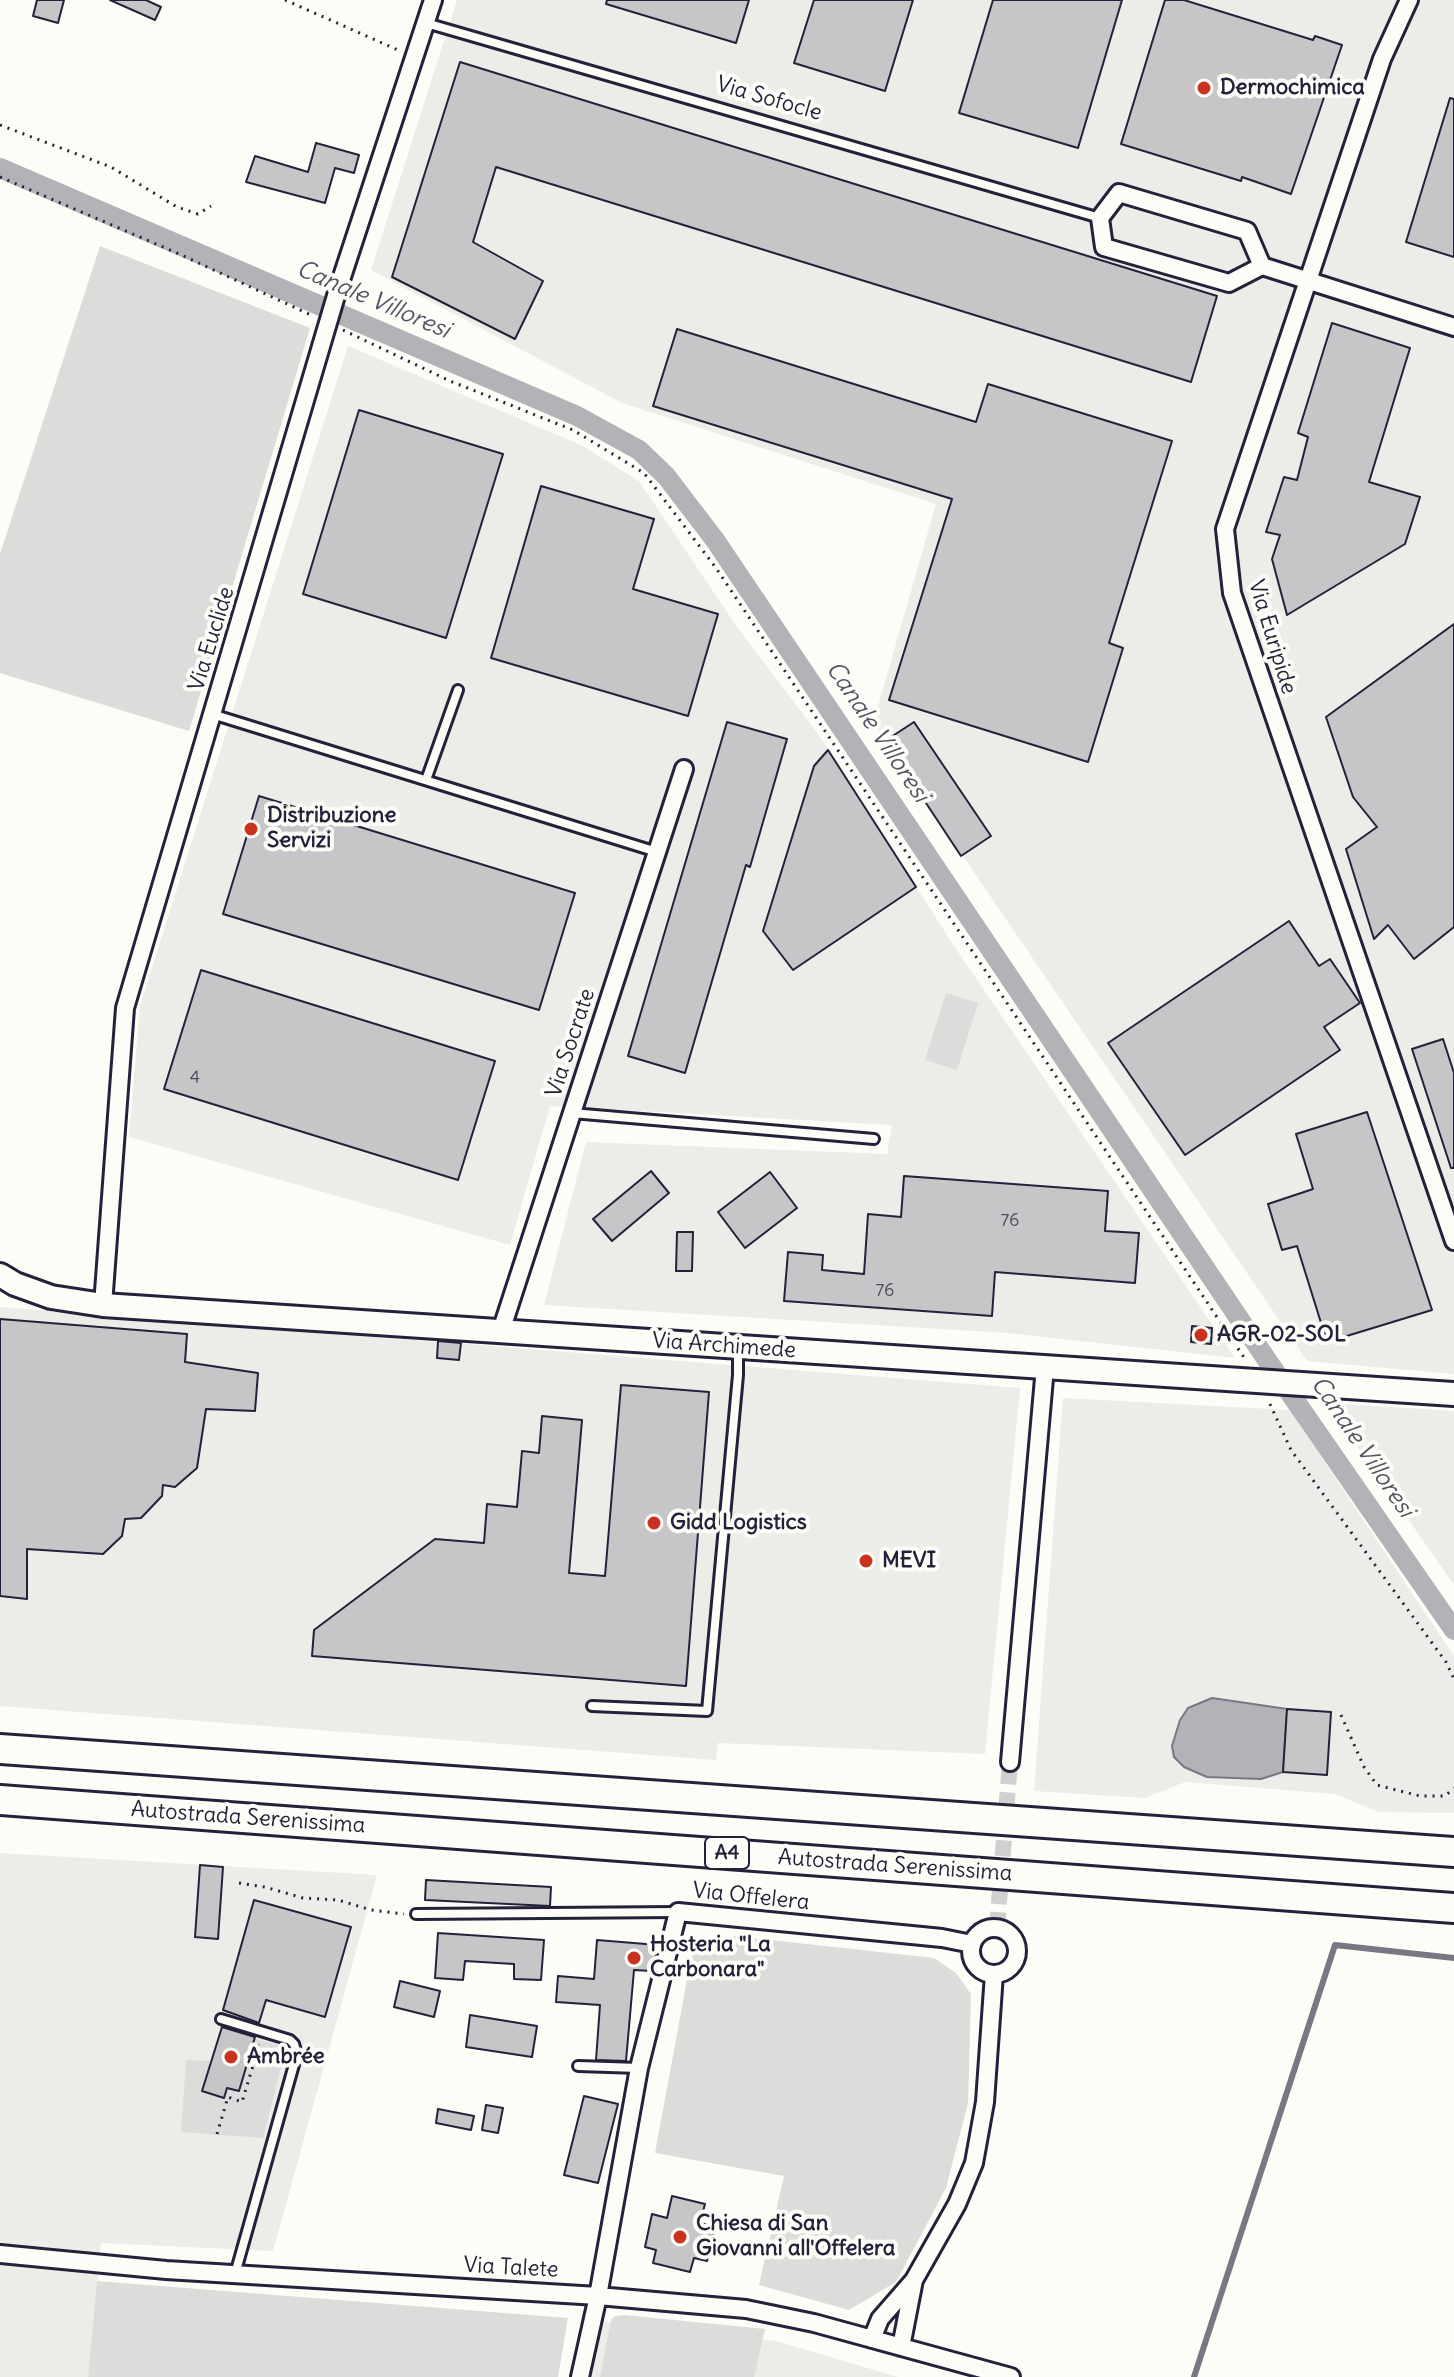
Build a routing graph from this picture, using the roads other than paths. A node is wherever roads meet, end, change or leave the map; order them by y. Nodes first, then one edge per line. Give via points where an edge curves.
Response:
1 (433, 0) edge
2 (1409, 0) edge
3 (426, 23) junction
4 (1100, 218) junction
5 (1262, 266) junction
6 (1306, 281) junction
7 (1454, 327) edge
8 (458, 690) dead end
9 (212, 714) junction
10 (684, 769) dead end
11 (426, 780) junction
12 (657, 852) junction
13 (572, 1113) junction
14 (874, 1139) dead end
15 (1454, 1241) edge
16 (0, 1275) edge
17 (103, 1305) junction
18 (501, 1331) junction
19 (738, 1347) junction
20 (1045, 1367) junction
21 (1454, 1394) edge
22 (592, 1706) dead end
23 (0, 1749) edge
24 (1010, 1762) tunnel mouth
25 (0, 1800) edge
26 (1454, 1852) edge
27 (1454, 1908) edge
28 (678, 1912) junction
29 (419, 1914) road end
30 (972, 1944) junction
31 (994, 1974) junction
32 (221, 2019) dead end
33 (578, 2066) dead end
34 (639, 2068) junction
35 (0, 2254) edge
36 (235, 2274) junction
37 (914, 2280) junction
38 (598, 2296) junction
39 (872, 2339) junction
40 (901, 2347) junction
41 (580, 2377) edge
42 (1011, 2377) edge

1 - 3 street, Via Euclide
2 - 6 street, Via Euripide via 1382,59
3 - 4 lane, Via Sofocle
3 - 9 street, Via Euclide via 338,289
4 - 5 street via 1104,247 1229,283
4 - 5 street via 1119,193 1190,214 1247,231
5 - 6 street
6 - 7 street
6 - 15 street, Via Euripide via 1225,529 1232,593
8 - 11 lane
9 - 11 lane
9 - 17 street, Via Euclide via 125,1008
10 - 12 street, Via Socrate
11 - 12 lane
12 - 13 street, Via Socrate
13 - 14 lane
13 - 18 street, Via Socrate
16 - 17 street, Via Archimede via 51,1297
17 - 18 street, Via Archimede
18 - 19 street, Via Archimede
19 - 20 street, Via Archimede
19 - 22 lane via 707,1711
20 - 21 street, Via Archimede
20 - 24 street
23 - 26 highway
25 - 27 highway, Autostrada Serenissima / A4
28 - 29 lane
28 - 30 street, Via Offelera
28 - 34 street, Via Offelera
30 - 31 street via 975,1964
30 - 31 street via 991,1928 1011,1934 1017,1956 1008,1969
31 - 37 street via 985,2102 974,2163
32 - 36 lane via 290,2040 297,2054
33 - 34 lane
34 - 38 street, Via Offelera
35 - 36 street, Via Talete
36 - 38 street, Via Talete
37 - 39 street via 880,2319
37 - 40 street
38 - 39 street, Via Talete via 756,2311
38 - 41 street, Via Offelera
39 - 40 street, Via Talete
40 - 42 street, Via Talete

